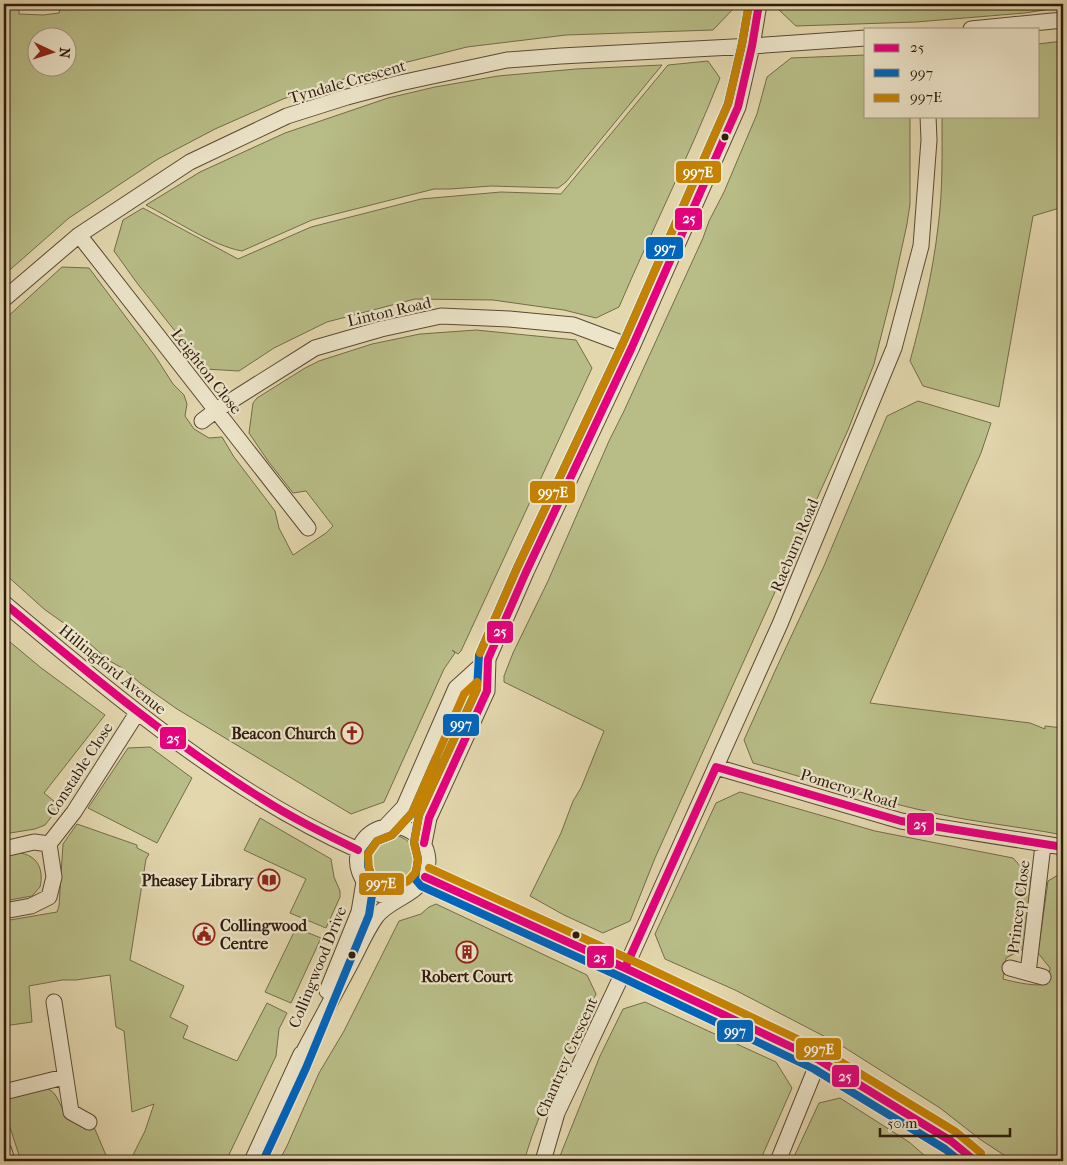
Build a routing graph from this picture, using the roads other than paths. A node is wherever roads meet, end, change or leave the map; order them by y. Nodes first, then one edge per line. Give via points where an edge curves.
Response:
1 (759, 4) edge
2 (1063, 20) edge
3 (982, 28) edge
4 (864, 38) edge
5 (752, 46) junction
6 (928, 118) edge
7 (79, 235) junction
8 (4, 299) edge
9 (632, 347) junction
10 (215, 411) junction
11 (202, 421) dead end
12 (308, 528) dead end
13 (4, 603) edge
14 (488, 659) junction
15 (137, 713) junction
16 (716, 767) junction
17 (385, 827) junction
18 (424, 843) junction
19 (50, 844) junction
20 (1043, 845) junction
21 (1063, 847) edge
22 (4, 849) edge
23 (358, 850) junction
24 (425, 876) junction
25 (364, 882) junction
26 (407, 894) junction
27 (4, 911) edge
28 (625, 968) junction
29 (1010, 968) dead end
30 (54, 1002) dead end
31 (819, 1060) junction
32 (297, 1064) junction
33 (64, 1078) junction
34 (4, 1092) edge
35 (89, 1122) dead end
36 (4, 1150) edge
37 (7, 1161) edge
38 (252, 1161) edge
39 (543, 1161) edge
40 (778, 1161) edge
41 (975, 1161) edge

1 - 5 street
2 - 3 street
4 - 5 street, Tyndale Crescent
5 - 7 street, Tyndale Crescent via 507,60 347,97 287,116 190,162
5 - 9 street via 738,107
6 - 16 street, Raeburn Road via 921,246 894,348
7 - 8 street, Tyndale Crescent
7 - 10 street, Leighton Close
9 - 10 street, Linton Road via 573,326 441,316 315,348
9 - 14 street
10 - 11 street, Linton Road
10 - 12 street, Leighton Close
13 - 15 street, Hillingford Avenue
14 - 17 street via 456,688 404,807
14 - 18 street via 487,691 429,818
15 - 19 street, Constable Close
15 - 23 street, Hillingford Avenue via 244,788 319,832
16 - 20 street, Pomeroy Road via 901,821
16 - 28 street, Raeburn Road
17 - 18 street via 406,828
17 - 23 street via 370,834
18 - 24 street via 428,858
19 - 22 street via 34,842
19 - 27 street via 54,877 49,897 31,906
20 - 21 street, Pomeroy Road
20 - 29 street, Princep Close via 1036,975
23 - 25 street, Collingwood Drive via 358,868
24 - 26 street, Collingwood Drive
24 - 28 street
25 - 26 street via 382,895
25 - 32 street, Collingwood Drive via 359,912
26 - 32 street, Collingwood Drive via 377,915
28 - 31 street
28 - 39 street, Chantrey Crescent via 557,1113
30 - 33 street
31 - 40 street
31 - 41 street via 951,1141
32 - 38 street, Collingwood Drive
33 - 34 street
33 - 35 street via 71,1112
36 - 37 street

